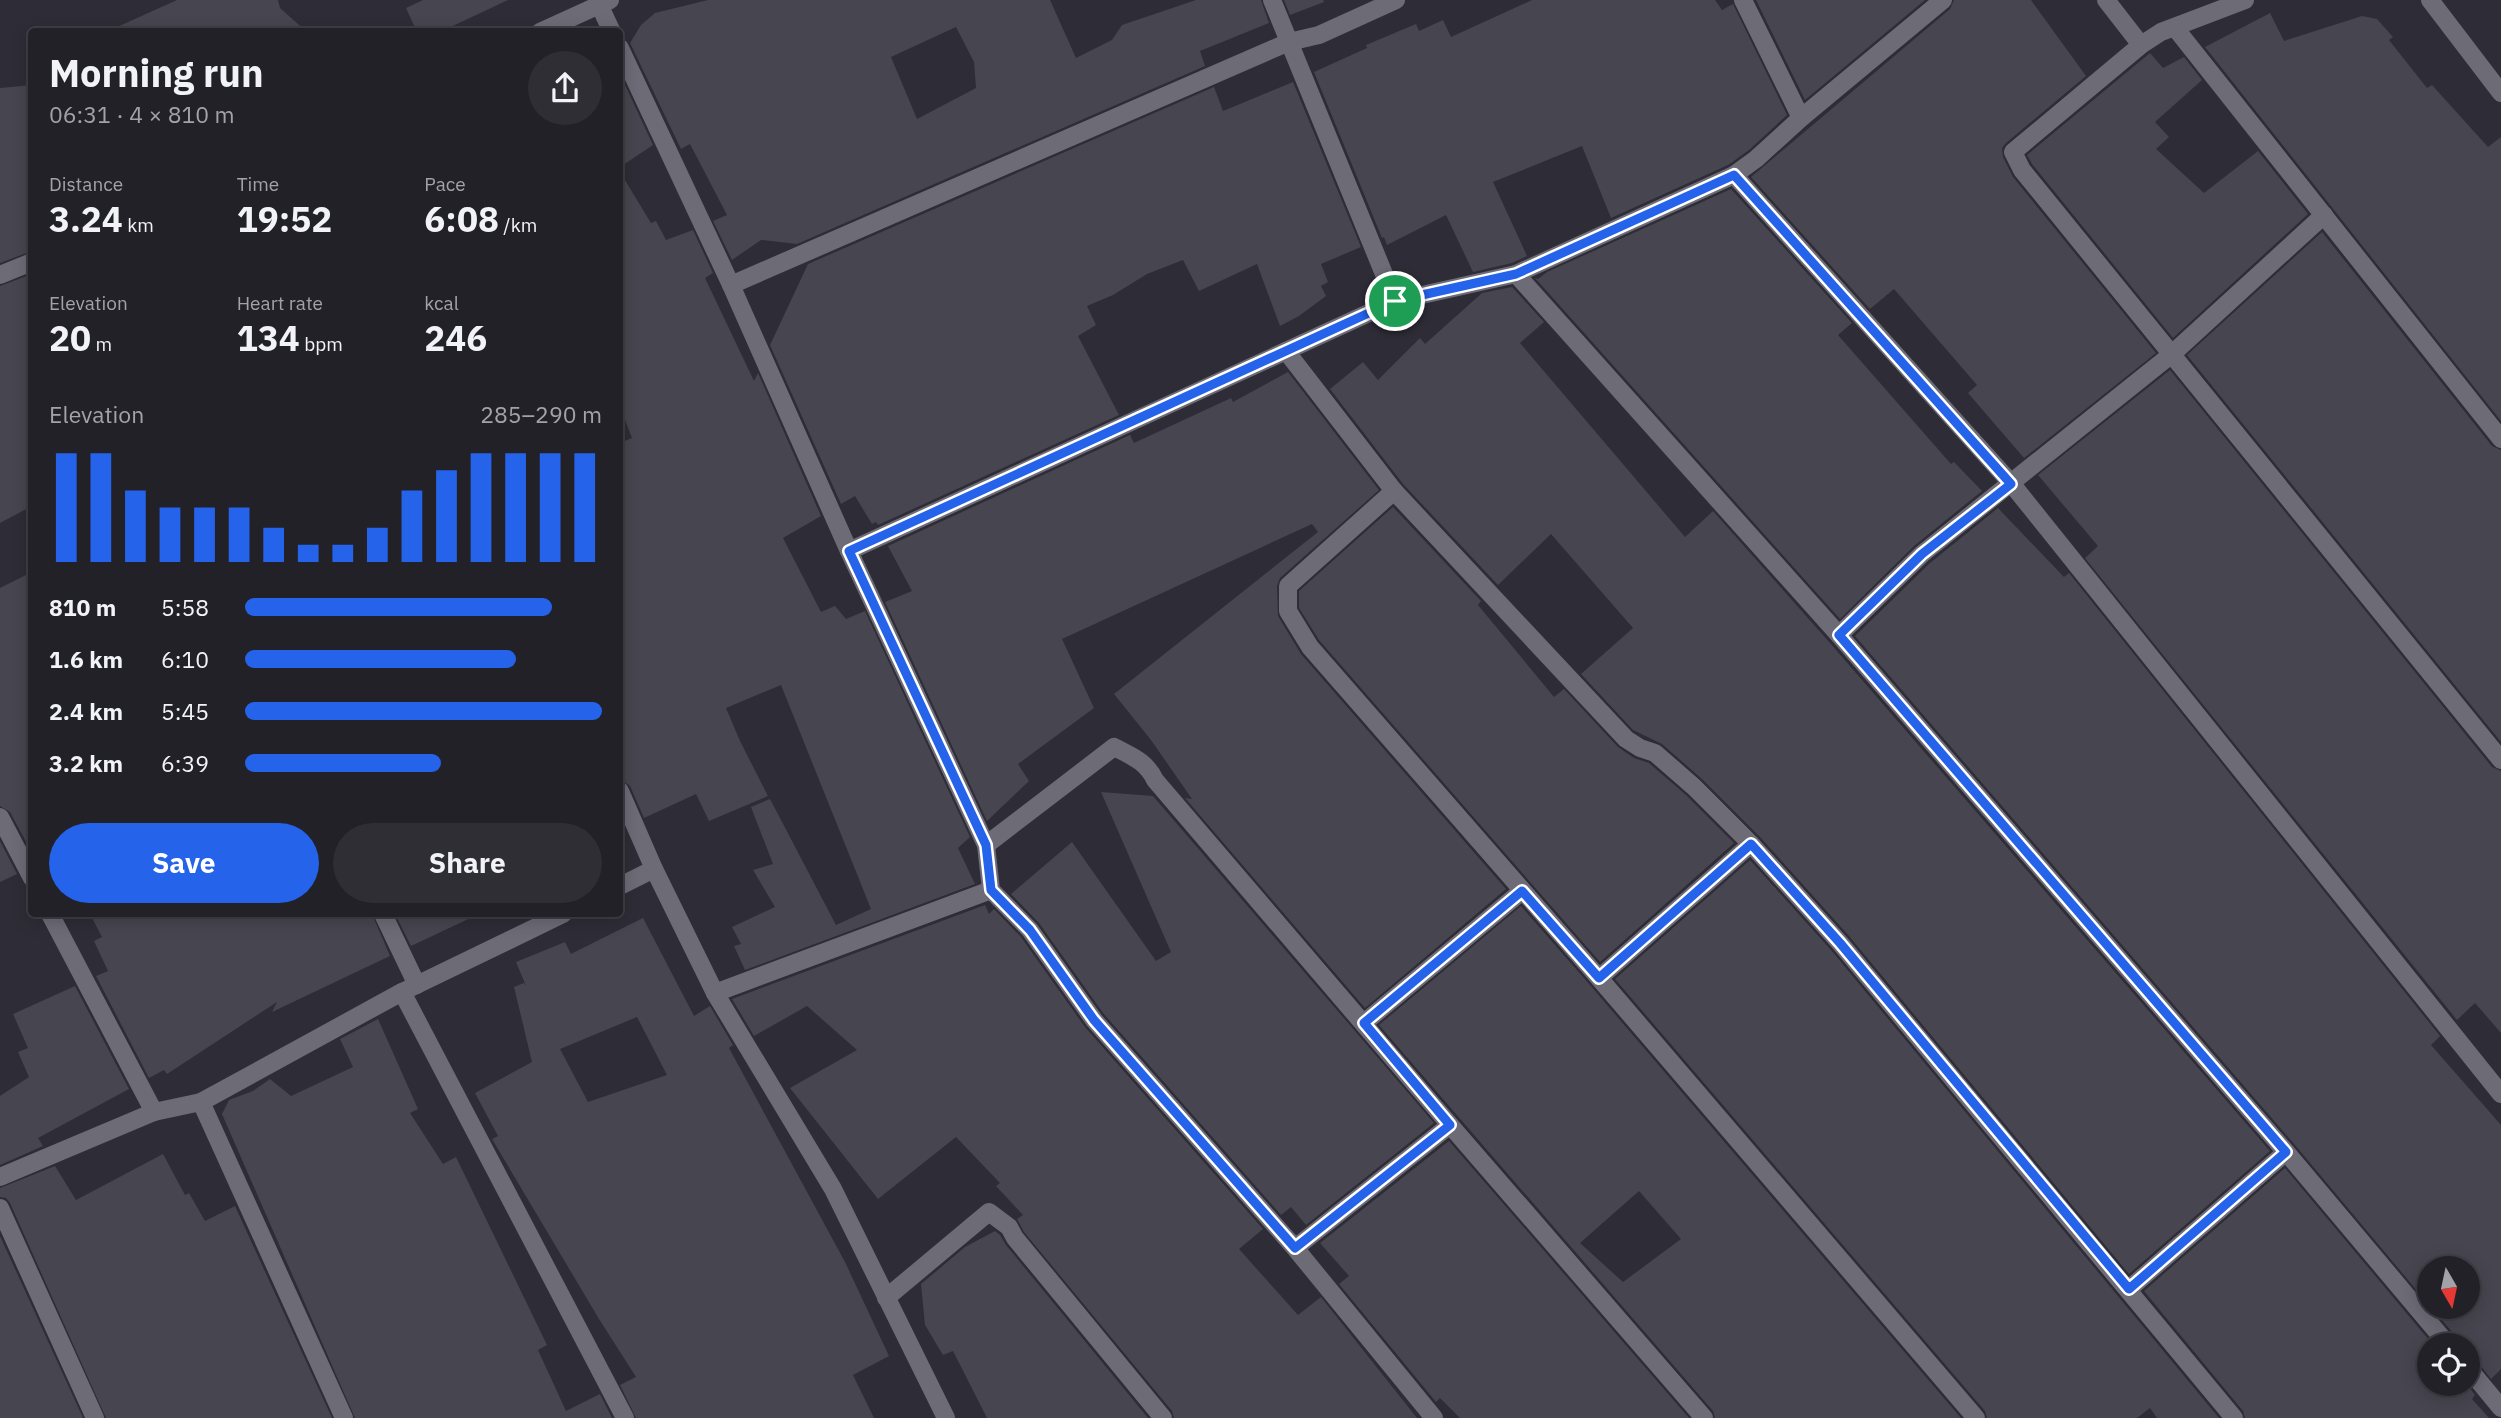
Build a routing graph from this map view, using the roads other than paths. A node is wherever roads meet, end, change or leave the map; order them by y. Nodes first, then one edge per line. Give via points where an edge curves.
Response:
1 (1272, 0) edge
2 (1396, 0) edge
3 (1743, 0) edge
4 (1943, 0) edge
5 (2106, 0) edge
6 (2245, 0) edge
7 (2430, 0) edge
8 (602, 1) edge
9 (548, 28) edge
10 (611, 28) edge
11 (2175, 29) junction
12 (1289, 42) junction
13 (2141, 45) junction
14 (623, 54) edge
15 (2501, 93) edge
16 (1801, 118) junction
17 (1734, 175) junction
18 (2324, 215) junction
19 (28, 264) edge
20 (1516, 274) junction
21 (0, 275) edge
22 (731, 285) junction
23 (1395, 301) junction
24 (1286, 351) junction
25 (2172, 354) junction
26 (2501, 439) edge
27 (2011, 484) junction
28 (1394, 491) junction
29 (849, 551) junction
30 (1839, 635) junction
31 (2501, 760) edge
32 (623, 798) edge
33 (0, 817) edge
34 (1751, 844) junction
35 (986, 845) junction
36 (654, 869) junction
37 (28, 870) edge
38 (623, 884) edge
39 (991, 890) junction
40 (1522, 891) junction
41 (52, 917) edge
42 (384, 917) edge
43 (557, 917) edge
44 (1599, 978) junction
45 (410, 989) junction
46 (715, 993) junction
47 (1364, 1023) junction
48 (2501, 1094) edge
49 (201, 1102) junction
50 (153, 1112) junction
51 (1450, 1125) junction
52 (2286, 1152) junction
53 (0, 1177) edge
54 (0, 1208) edge
55 (1295, 1248) junction
56 (2129, 1289) junction
57 (886, 1298) junction
58 (2438, 1333) edge
59 (2480, 1383) edge
60 (2501, 1408) edge
61 (95, 1418) edge
62 (344, 1418) edge
63 (625, 1418) edge
64 (946, 1418) edge
65 (1163, 1418) edge
66 (1434, 1418) edge
67 (1704, 1418) edge
68 (1976, 1418) edge
69 (2234, 1418) edge

1 - 12 street
2 - 12 street via 1319,35
3 - 16 street
4 - 16 street
5 - 13 street
6 - 11 street
7 - 15 street
8 - 9 street
8 - 10 street
11 - 13 street
11 - 18 street
12 - 22 street
12 - 23 street
13 - 25 street via 2013,152 2022,170
14 - 22 street
16 - 17 street
17 - 20 street
17 - 27 street
18 - 25 street
18 - 26 street
19 - 21 street
20 - 23 street
20 - 30 street
22 - 29 street
23 - 24 street
24 - 28 street
24 - 29 street
25 - 27 street
25 - 31 street
27 - 30 street via 1922,554
27 - 48 street
28 - 34 street via 1626,739 1654,753
28 - 40 street via 1288,586 1288,611 1310,647
29 - 35 street
30 - 52 street
32 - 36 street
33 - 37 street
34 - 44 street
34 - 56 street via 1840,943
35 - 39 street
35 - 47 street via 1114,747 1150,769
36 - 38 street
36 - 46 street
39 - 46 street
39 - 55 street via 1030,930 1094,1020
40 - 44 street
40 - 47 street
41 - 50 street
42 - 45 street
43 - 45 street
44 - 68 street
45 - 49 street
45 - 63 street
46 - 57 street via 833,1189
47 - 51 street
49 - 50 street
49 - 62 street
50 - 53 street
51 - 55 street
51 - 67 street
52 - 56 street
52 - 58 street
54 - 61 street
55 - 66 street
56 - 69 street
57 - 64 street
57 - 65 street via 989,1212 1009,1227
59 - 60 street

